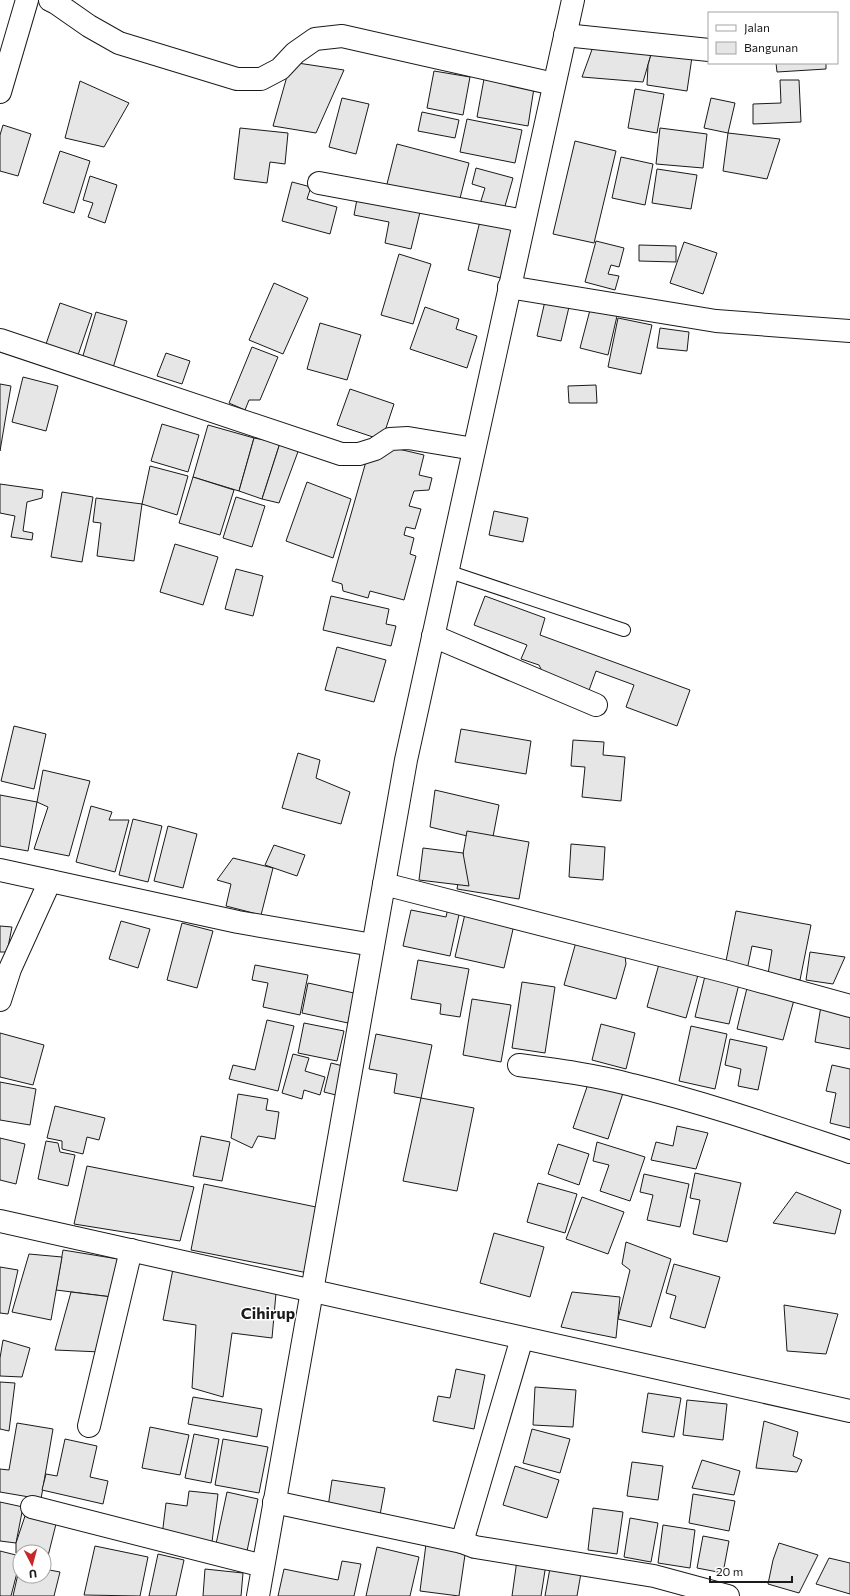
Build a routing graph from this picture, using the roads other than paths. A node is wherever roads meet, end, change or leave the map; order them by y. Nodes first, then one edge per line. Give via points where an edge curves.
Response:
1 (27, 0) edge
2 (50, 0) edge
3 (573, 0) edge
4 (565, 35) junction
5 (708, 50) edge
6 (554, 84) junction
7 (0, 92) edge
8 (319, 183) dead end
9 (524, 220) junction
10 (509, 287) junction
11 (850, 331) edge
12 (0, 340) edge
13 (474, 449) junction
14 (447, 571) junction
15 (624, 630) dead end
16 (433, 636) junction
17 (596, 705) dead end
18 (0, 870) edge
19 (50, 881) junction
20 (384, 884) junction
21 (373, 945) junction
22 (0, 1000) edge
23 (850, 1006) edge
24 (519, 1065) dead end
25 (850, 1152) edge
26 (0, 1221) edge
27 (131, 1250) junction
28 (312, 1291) junction
29 (522, 1338) junction
30 (850, 1411) edge
31 (89, 1426) dead end
32 (274, 1502) junction
33 (32, 1507) dead end
34 (462, 1542) junction
35 (263, 1566) junction
36 (258, 1596) edge
37 (728, 1596) edge

1 - 7 street
2 - 6 street via 119,43 237,79 261,79 280,69 295,53 315,38 342,36
3 - 4 street
4 - 5 street
4 - 6 street
6 - 9 street
8 - 9 street
9 - 10 street
10 - 11 street via 716,321
10 - 13 street
12 - 13 street via 341,454 359,454 375,449 390,440 408,438
13 - 14 street
14 - 15 lane
14 - 16 street
16 - 17 street
16 - 20 street via 406,760
18 - 19 street
19 - 21 street via 238,922
19 - 22 street via 10,969
20 - 21 street
20 - 23 street
21 - 28 street
24 - 25 street via 632,1085 759,1121
26 - 27 street
27 - 28 street
27 - 31 street
28 - 29 street
28 - 32 street
29 - 30 street
29 - 34 street
32 - 34 street
32 - 35 street
33 - 35 street
34 - 37 street via 475,1547 654,1576
35 - 36 street

